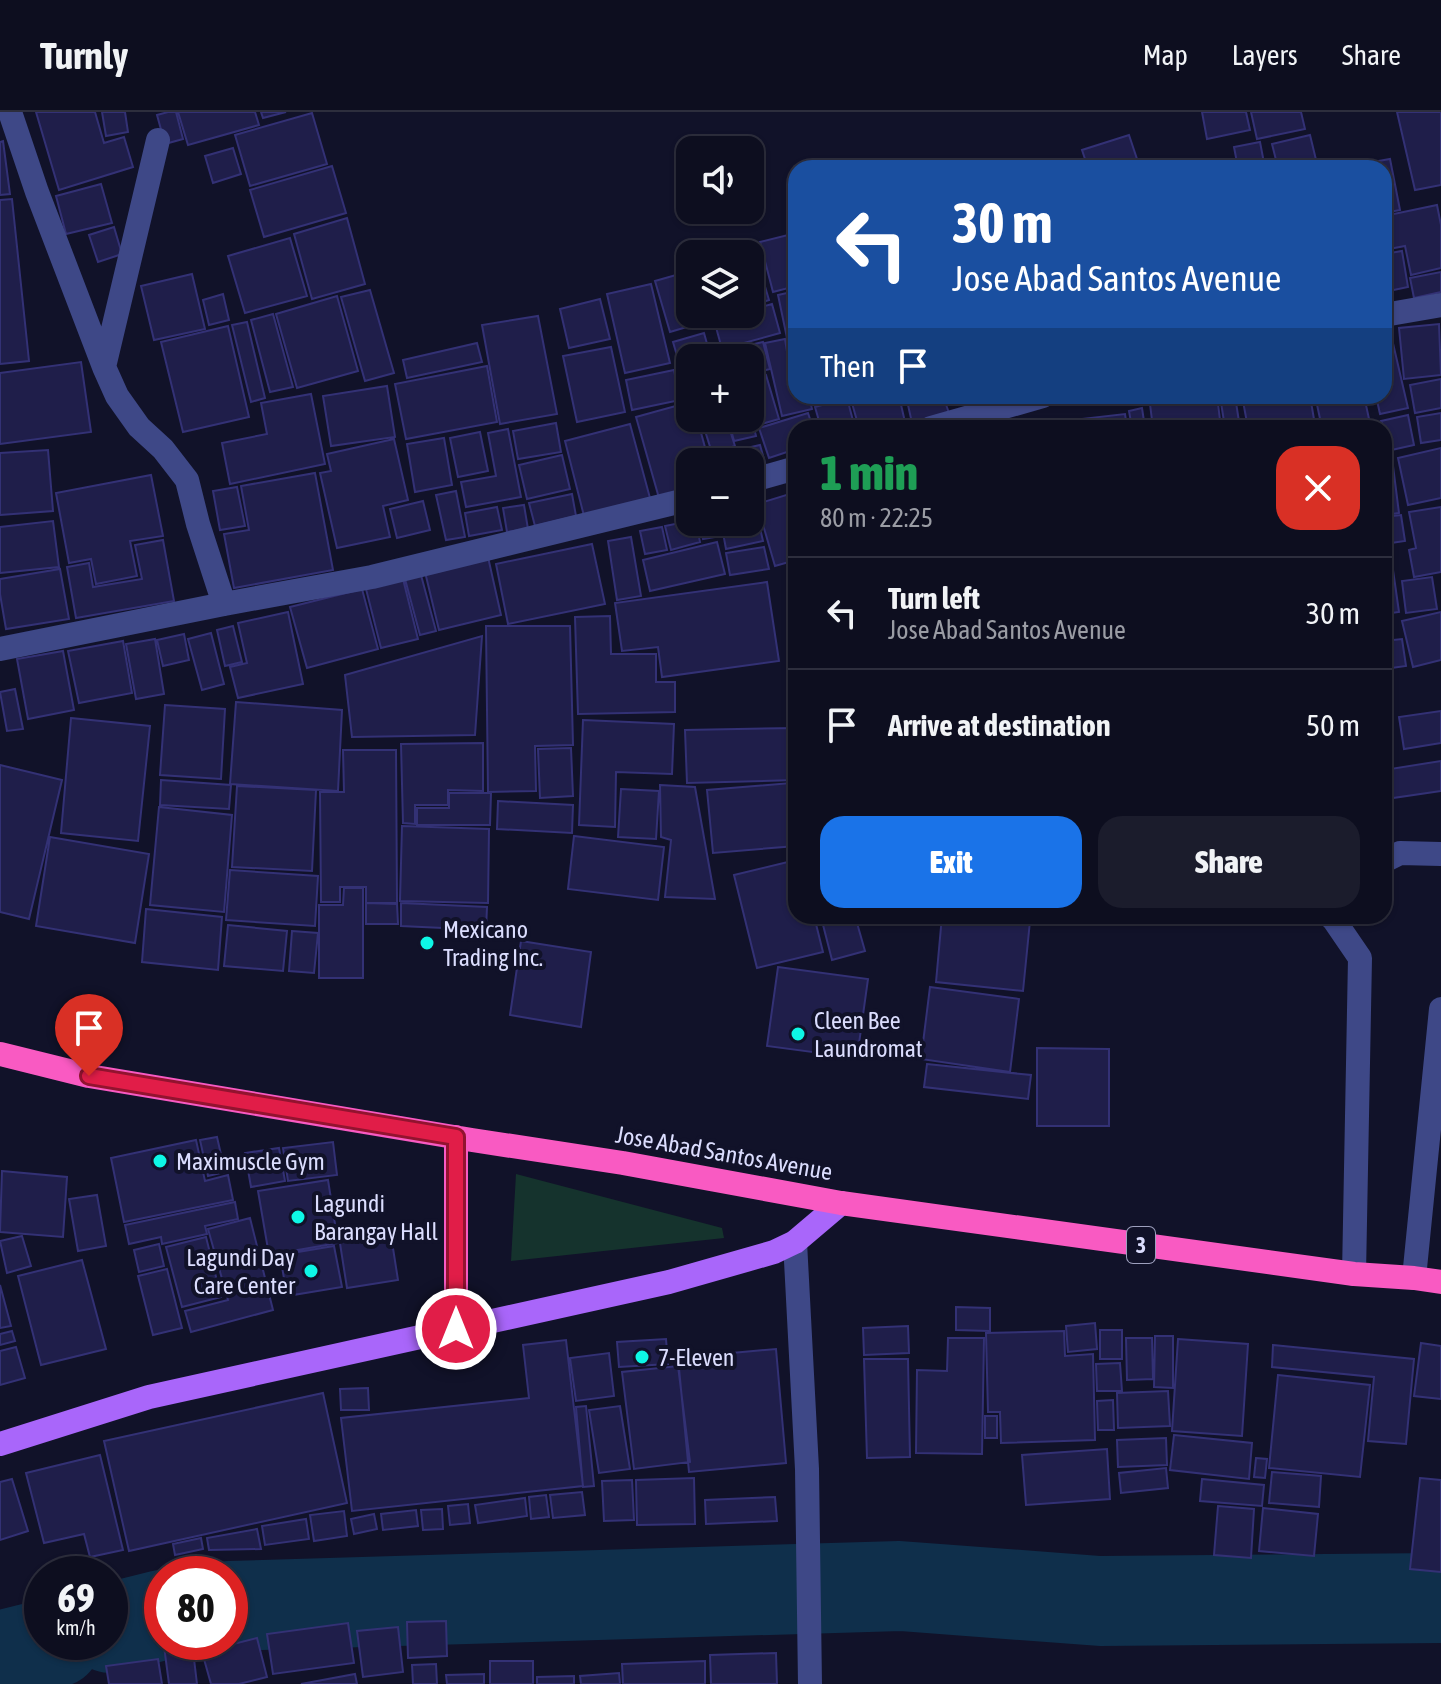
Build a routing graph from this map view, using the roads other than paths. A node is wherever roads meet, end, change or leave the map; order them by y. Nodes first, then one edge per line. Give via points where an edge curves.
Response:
1 (11, 115) dead end
2 (158, 140) dead end
3 (1441, 305) edge
4 (1392, 314) edge
5 (104, 367) junction
6 (1015, 404) edge
7 (959, 420) edge
8 (788, 470) edge
9 (764, 477) edge
10 (676, 502) edge
11 (224, 604) junction
12 (0, 649) edge
13 (1441, 854) edge
14 (1392, 857) edge
15 (1338, 924) edge
16 (1441, 1009) edge
17 (0, 1054) edge
18 (456, 1137) junction
19 (841, 1203) junction
20 (795, 1242) junction
21 (1354, 1274) junction
22 (1414, 1278) junction
23 (1441, 1282) edge
24 (456, 1329) junction
25 (0, 1444) edge
26 (810, 1680) edge

1 - 5 street
2 - 5 street
3 - 4 street
5 - 11 street via 139,427 187,480
6 - 7 street
8 - 9 street
10 - 11 street via 372,577
11 - 12 street
13 - 14 street
15 - 21 street via 1360,958
16 - 22 street
17 - 18 highway, Jose Abad Santos Avenue / 3 via 89,1076
18 - 19 highway, Jose Abad Santos Avenue / 3
18 - 24 highway
19 - 20 main road
19 - 21 highway, Jose Abad Santos Avenue / 3
20 - 24 main road via 669,1282
20 - 26 street via 807,1469
21 - 22 highway, Jose Abad Santos Avenue / 3
22 - 23 highway, Jose Abad Santos Avenue / 3
24 - 25 main road via 149,1397

